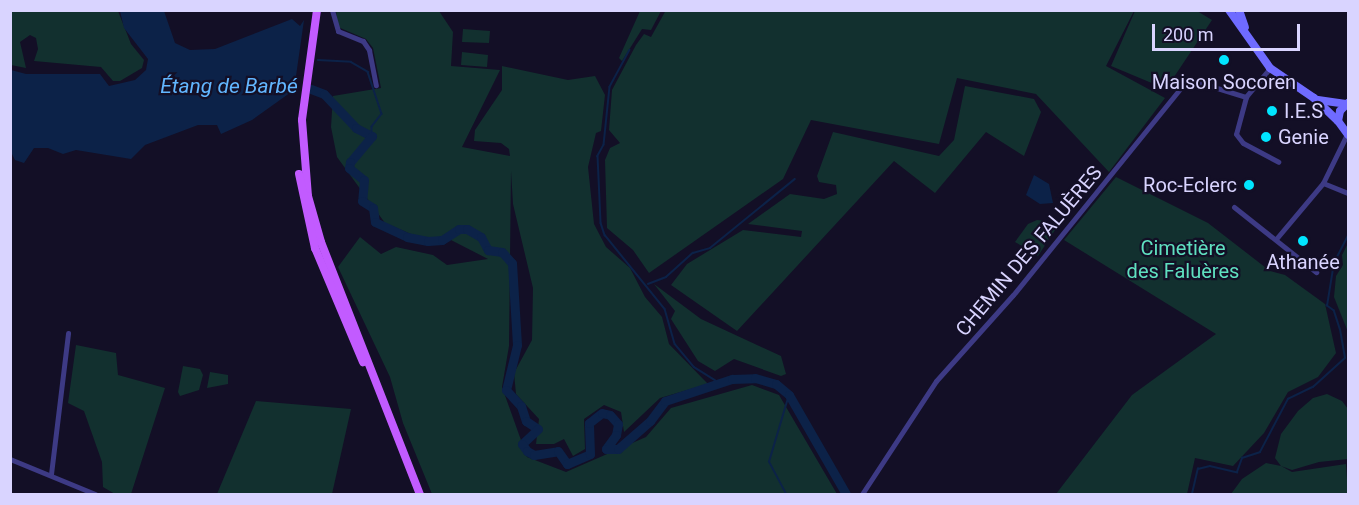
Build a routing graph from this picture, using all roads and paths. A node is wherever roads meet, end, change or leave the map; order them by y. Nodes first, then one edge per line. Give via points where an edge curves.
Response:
1 (312, 10) edge
2 (316, 10) edge
3 (333, 10) edge
4 (1229, 10) edge
5 (1239, 10) edge
6 (1247, 34) junction
7 (1270, 68) junction
8 (376, 85) dead end
9 (1246, 97) junction
10 (1314, 98) junction
11 (1347, 104) edge
12 (1338, 121) junction
13 (1348, 135) edge
14 (1278, 162) dead end
15 (1323, 183) junction
16 (1348, 193) edge
17 (1234, 207) dead end
18 (1276, 239) junction
19 (1316, 272) dead end
20 (68, 333) dead end
21 (396, 436) junction
22 (10, 459) edge
23 (51, 474) junction
24 (95, 495) edge
25 (420, 495) edge
26 (862, 495) edge

1 - 21 main road via 297,124 301,198 315,248
2 - 21 main road via 302,120 304,175 321,242
3 - 8 street via 338,31 363,41 369,50
4 - 6 street
5 - 6 street
6 - 7 street
7 - 9 street
7 - 10 street
9 - 14 street via 1236,128 1239,139
9 - 26 street, CHEMIN DES FALUÈRES via 1188,79 1013,295 936,381
10 - 11 street
10 - 12 street
11 - 12 street
12 - 13 street
13 - 15 street
15 - 16 street
15 - 18 street
17 - 18 street
18 - 19 street
20 - 23 street
21 - 25 main road
22 - 23 street
23 - 24 street

